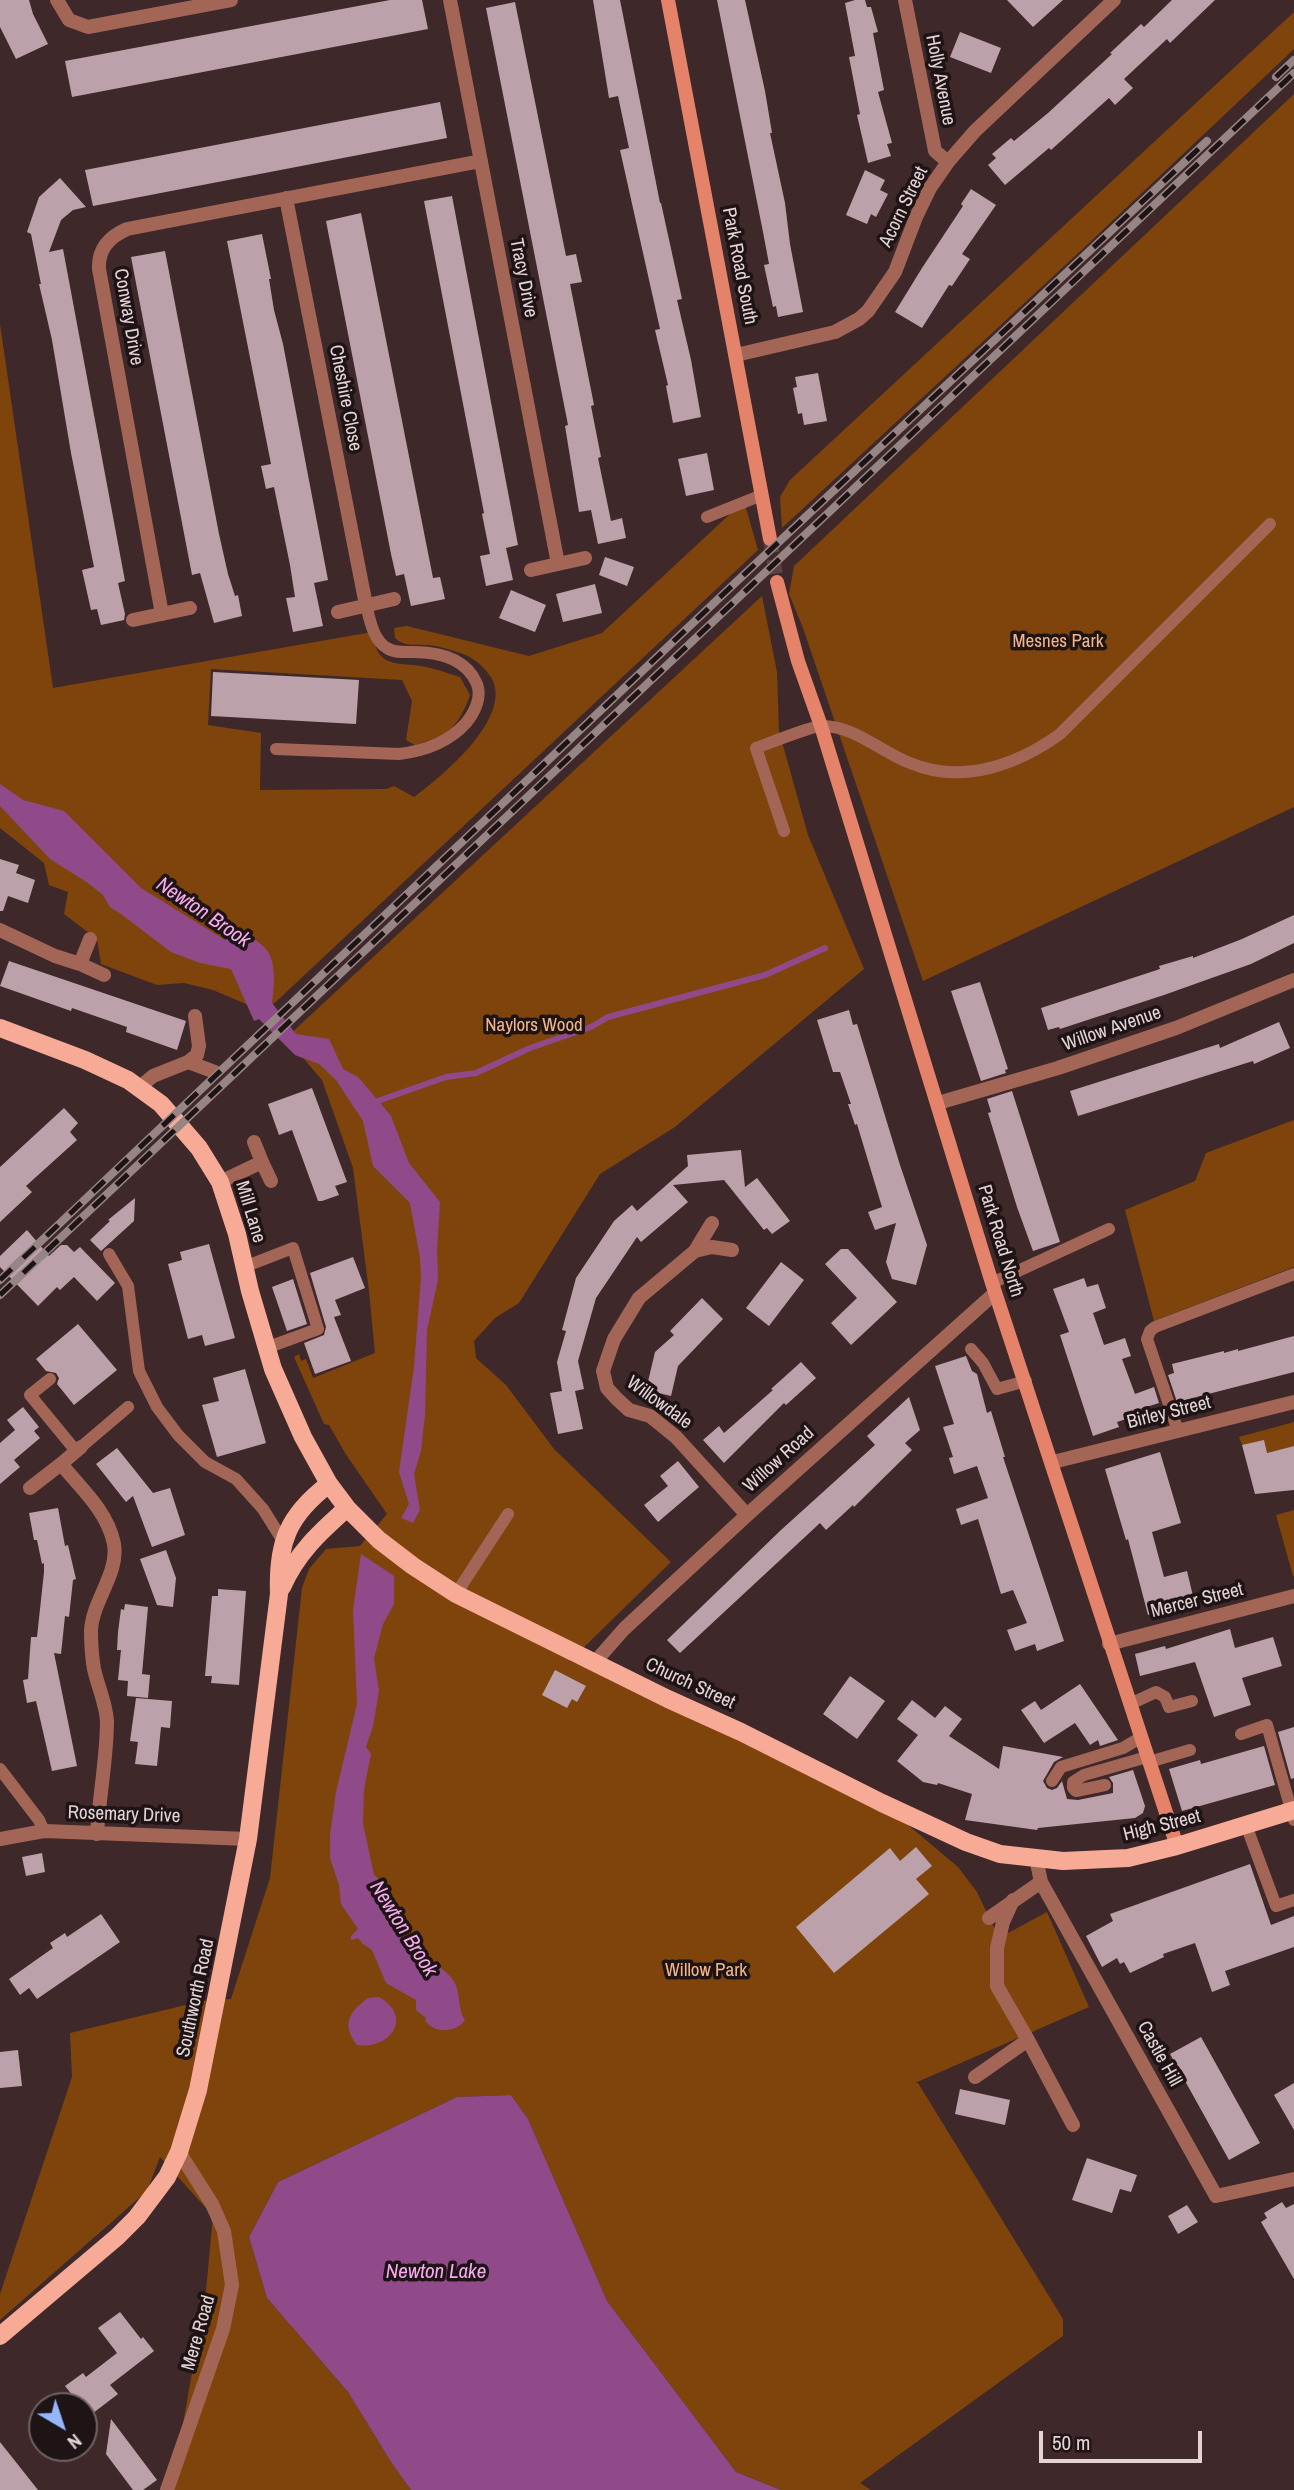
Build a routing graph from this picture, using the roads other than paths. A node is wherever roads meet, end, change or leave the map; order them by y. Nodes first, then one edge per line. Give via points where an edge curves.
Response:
1 (57, 0) edge
2 (231, 0) edge
3 (450, 0) edge
4 (668, 0) edge
5 (905, 0) edge
6 (1114, 0) edge
7 (481, 161) junction
8 (948, 162) junction
9 (286, 198) junction
10 (736, 355) junction
11 (762, 495) junction
12 (707, 517) dead end
13 (1270, 524) dead end
14 (770, 539) tunnel mouth
15 (585, 558) dead end
16 (558, 564) junction
17 (531, 570) dead end
18 (777, 582) tunnel mouth
19 (394, 599) dead end
20 (366, 605) junction
21 (190, 608) dead end
22 (338, 612) dead end
23 (162, 614) junction
24 (133, 620) dead end
25 (821, 726) junction
26 (276, 749) dead end
27 (784, 831) dead end
28 (0, 930) edge
29 (90, 939) dead end
30 (80, 964) junction
31 (104, 975) dead end
32 (1294, 980) edge
33 (195, 1016) dead end
34 (0, 1028) edge
35 (191, 1061) junction
36 (215, 1072) dead end
37 (140, 1087) junction
38 (938, 1103) junction
39 (254, 1142) dead end
40 (262, 1162) junction
41 (271, 1181) dead end
42 (220, 1182) junction
43 (712, 1223) dead end
44 (1110, 1228) dead end
45 (732, 1250) dead end
46 (695, 1251) junction
47 (109, 1254) dead end
48 (244, 1267) junction
49 (1294, 1274) edge
50 (994, 1288) junction
51 (266, 1348) junction
52 (971, 1349) dead end
53 (50, 1379) dead end
54 (1026, 1381) junction
55 (1294, 1402) edge
56 (128, 1406) dead end
57 (1178, 1430) junction
58 (78, 1449) junction
59 (1052, 1462) junction
60 (61, 1464) junction
61 (328, 1484) junction
62 (30, 1488) dead end
63 (348, 1508) junction
64 (508, 1514) dead end
65 (747, 1515) junction
66 (283, 1541) junction
67 (279, 1594) junction
68 (456, 1594) junction
69 (1294, 1596) edge
70 (1109, 1644) junction
71 (595, 1662) junction
72 (1192, 1700) dead end
73 (1130, 1704) junction
74 (1241, 1734) dead end
75 (1140, 1738) junction
76 (1190, 1750) dead end
77 (1148, 1759) junction
78 (0, 1769) edge
79 (1052, 1781) dead end
80 (1105, 1785) dead end
81 (1293, 1814) edge
82 (1247, 1825) junction
83 (44, 1831) junction
84 (97, 1834) junction
85 (0, 1839) edge
86 (248, 1839) junction
87 (1177, 1846) junction
88 (1036, 1858) junction
89 (1041, 1882) junction
90 (1013, 1900) junction
91 (1294, 1900) edge
92 (989, 1918) dead end
93 (1028, 2040) junction
94 (975, 2077) dead end
95 (1073, 2125) dead end
96 (179, 2152) junction
97 (1294, 2179) edge
98 (0, 2336) edge
99 (167, 2490) edge

1 - 2 street via 69,20 88,27
3 - 7 street, Tracy Drive
4 - 10 street, Park Road South
5 - 8 street, Holly Avenue via 935,151
6 - 8 street, Acorn Street
7 - 9 street, Conway Drive
7 - 16 street, Tracy Drive
8 - 10 street, Acorn Street via 916,217 895,272 868,311 835,332
9 - 20 street, Cheshire Close
9 - 23 street, Conway Drive via 127,229 109,239 99,258
10 - 11 street, Park Road South
11 - 12 lane
11 - 14 street, Park Road South
13 - 25 lane via 1060,734 1023,758 980,770 932,770 858,735
15 - 16 street
16 - 17 street
18 - 25 street, Park Road North
19 - 20 street
20 - 22 street
20 - 26 lane via 373,631 385,648 454,659 473,676 478,700 467,721 438,744 418,752
21 - 23 street
23 - 24 street
25 - 27 lane via 756,748
25 - 38 street, Park Road North
28 - 30 street
29 - 30 street
30 - 31 street
32 - 38 street, Willow Avenue via 1176,1028
33 - 35 street via 200,1046
34 - 37 main road, Mill Lane via 85,1060
35 - 36 street
35 - 37 street via 153,1076
37 - 42 main road, Mill Lane via 200,1148
38 - 50 street, Park Road North
39 - 40 street
40 - 41 street
40 - 42 street
42 - 48 main road, Mill Lane
43 - 46 street, Willowdale
44 - 50 lane
45 - 46 street via 712,1247
46 - 65 street, Willowdale via 639,1298 614,1339 603,1371 615,1398 629,1410 650,1416 676,1437
47 - 66 lane via 128,1286 139,1371 157,1407 205,1462 236,1479
48 - 51 main road, Mill Lane
48 - 51 lane via 293,1248 318,1329
49 - 57 lane via 1150,1331 1147,1339
50 - 54 street, Park Road North
50 - 65 street, Willow Road
51 - 61 main road, Mill Lane
52 - 54 lane via 997,1389
53 - 58 lane via 30,1395
54 - 59 street, Park Road North
55 - 57 street, Birley Street
56 - 58 lane
57 - 59 street, Birley Street
58 - 60 street
59 - 70 street, Park Road North
60 - 62 street
60 - 84 street via 102,1514 114,1542 115,1556 91,1633 107,1721
61 - 63 main road, Mill Lane
61 - 66 main road, Southworth Road via 305,1505
63 - 67 main road, Southworth Road via 304,1549
63 - 68 main road, Church Street via 379,1539
64 - 68 lane
65 - 71 street, Willow Road via 624,1629
66 - 67 main road, Southworth Road
67 - 86 main road, Southworth Road
68 - 71 main road, Church Street
69 - 70 street, Mercer Street
70 - 73 street, Park Road North
71 - 88 main road, Church Street via 965,1842 1000,1854
72 - 73 lane via 1169,1707 1166,1697 1156,1692
73 - 75 street, Park Road North
74 - 81 lane via 1267,1725
75 - 77 street, Park Road North
75 - 79 lane via 1062,1768
76 - 77 lane
77 - 80 lane via 1084,1775 1073,1782 1073,1788
77 - 87 street, Park Road North
78 - 83 lane
81 - 82 main road, High Street
82 - 87 main road, High Street
82 - 91 lane via 1276,1906
83 - 84 street, Rosemary Drive
83 - 85 street, Rosemary Drive
84 - 86 street, Rosemary Drive
86 - 96 main road, Southworth Road via 198,2090
87 - 88 main road, High Street via 1128,1858
88 - 89 street, Castle Hill
89 - 90 street
89 - 97 street, Castle Hill via 1216,2196
90 - 92 street
90 - 93 street via 997,1948 997,1986
93 - 94 street
93 - 95 street
96 - 98 main road, Southworth Road via 137,2217
96 - 99 street, Mere Road via 224,2231 232,2285 223,2329

